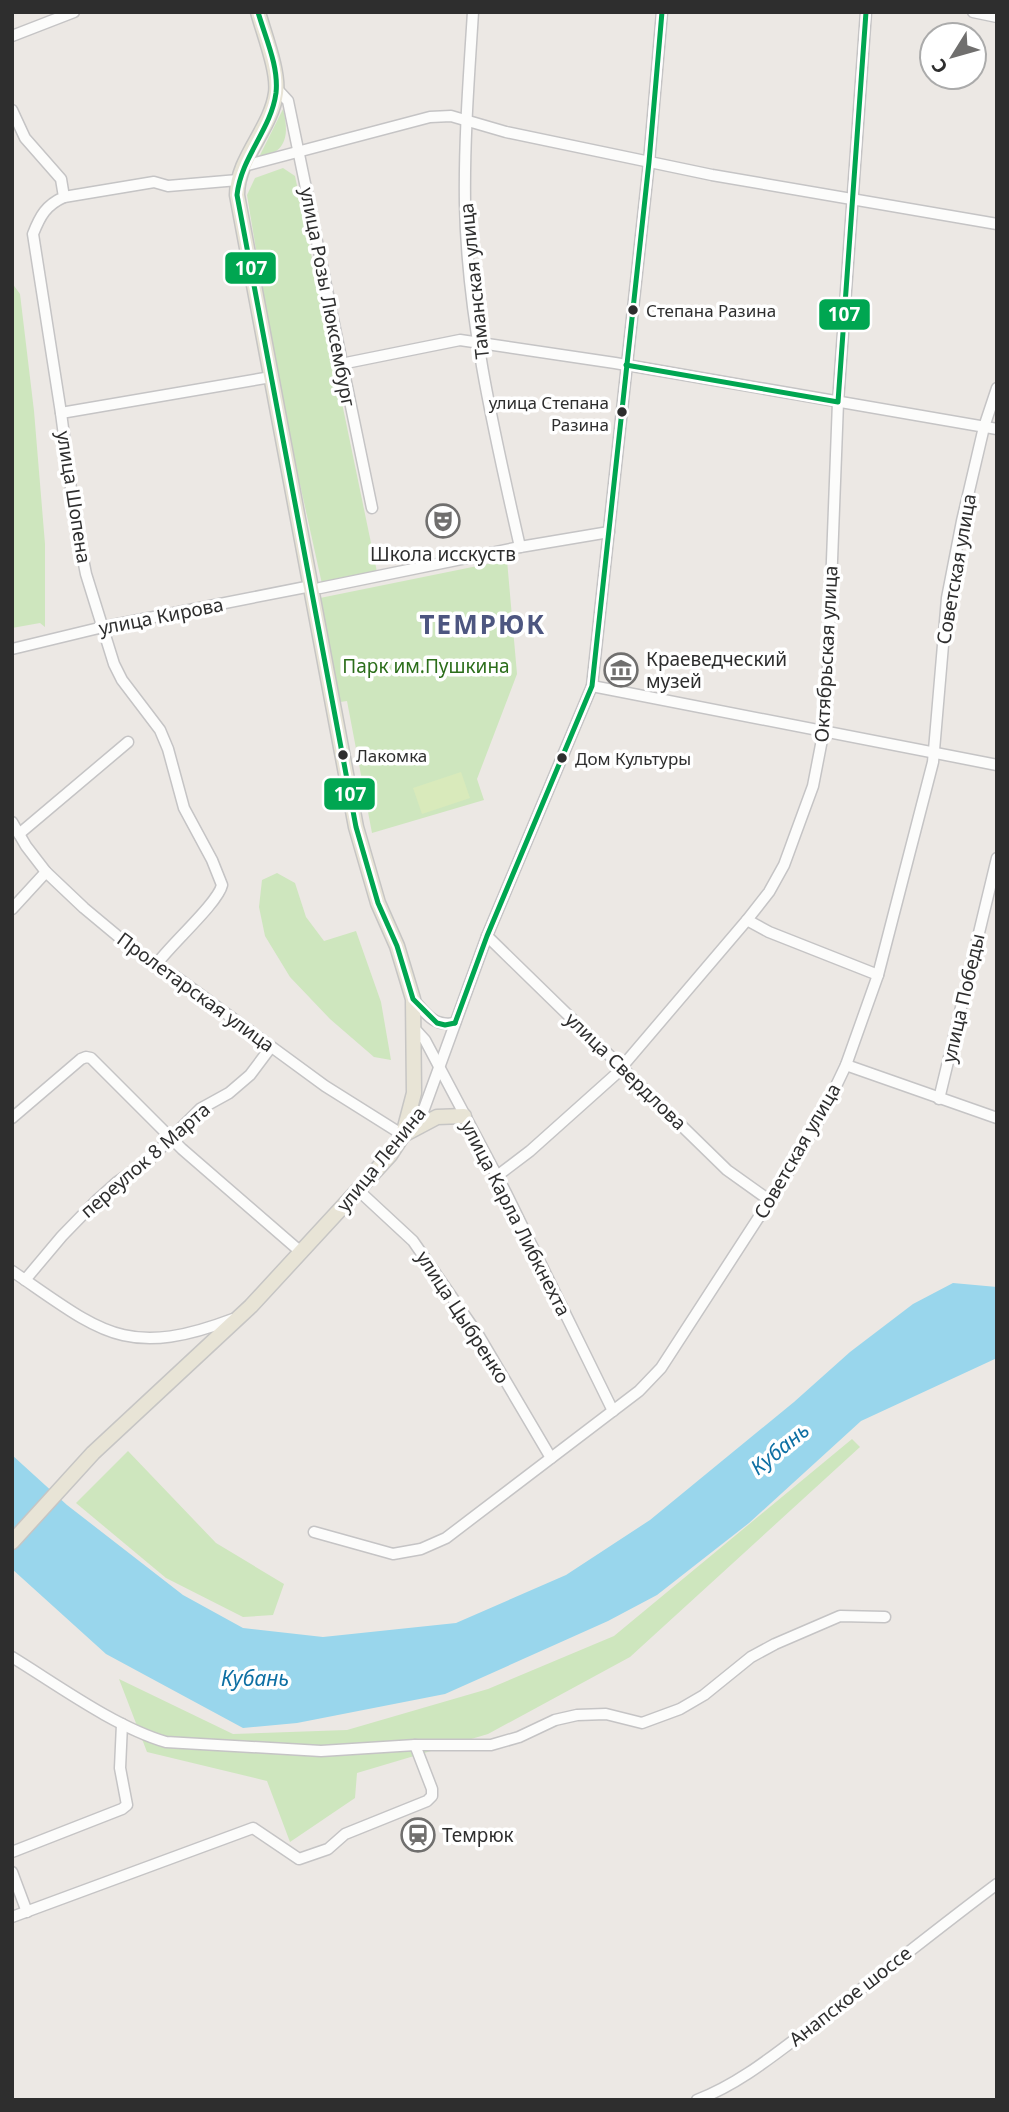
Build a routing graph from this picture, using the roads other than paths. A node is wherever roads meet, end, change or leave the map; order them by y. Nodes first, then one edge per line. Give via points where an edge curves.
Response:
1 (74, 12) edge
2 (258, 12) edge
3 (473, 12) edge
4 (662, 12) edge
5 (866, 12) edge
6 (973, 12) edge
7 (997, 17) edge
8 (12, 36) edge
9 (277, 89) junction
10 (12, 110) edge
11 (467, 121) junction
12 (298, 152) junction
13 (649, 162) junction
14 (241, 173) junction
15 (64, 197) junction
16 (852, 199) junction
17 (997, 224) edge
18 (479, 343) junction
19 (341, 364) junction
20 (626, 365) junction
21 (271, 377) junction
22 (997, 388) edge
23 (838, 402) junction
24 (61, 413) junction
25 (985, 427) junction
26 (997, 429) edge
27 (372, 508) dead end
28 (609, 532) junction
29 (520, 547) junction
30 (316, 587) junction
31 (103, 627) junction
32 (12, 649) edge
33 (592, 686) junction
34 (825, 730) junction
35 (128, 742) dead end
36 (935, 752) junction
37 (997, 765) edge
38 (12, 822) edge
39 (19, 834) junction
40 (997, 858) edge
41 (46, 872) junction
42 (12, 909) edge
43 (747, 920) junction
44 (487, 936) junction
45 (156, 965) junction
46 (878, 975) junction
47 (413, 999) junction
48 (455, 1023) junction
49 (415, 1029) junction
50 (271, 1048) junction
51 (846, 1065) junction
52 (622, 1067) junction
53 (439, 1069) junction
54 (939, 1099) junction
55 (464, 1116) junction
56 (12, 1118) edge
57 (997, 1118) edge
58 (403, 1135) junction
59 (172, 1137) junction
60 (497, 1176) junction
61 (358, 1190) junction
62 (769, 1200) junction
63 (302, 1253) junction
64 (12, 1271) edge
65 (25, 1280) junction
66 (240, 1317) junction
67 (182, 1336) junction
68 (212, 1344) junction
69 (613, 1411) junction
70 (551, 1458) junction
71 (314, 1532) dead end
72 (12, 1542) edge
73 (885, 1617) dead end
74 (12, 1657) edge
75 (122, 1724) junction
76 (415, 1745) junction
77 (12, 1852) edge
78 (12, 1871) edge
79 (997, 1884) edge
80 (27, 1912) junction
81 (12, 1917) edge
82 (697, 2100) edge

1 - 8 street
2 - 9 main road, улица Розы Люксембург
3 - 11 street, Таманская улица
4 - 13 street, улица Ленина
5 - 16 street, Октябрьская улица
6 - 7 street
9 - 12 street, улица Розы Люксембург via 288,101
9 - 14 main road
10 - 15 street via 25,138 61,179
11 - 12 street via 430,117
11 - 13 street
11 - 18 street, Таманская улица via 465,205
12 - 14 street
12 - 19 street, улица Розы Люксембург
13 - 16 street
13 - 20 street, улица Ленина
14 - 15 street
14 - 21 main road via 240,217
15 - 24 street, улица Шопена via 50,203 33,234
16 - 17 street
16 - 23 street, Октябрьская улица
18 - 19 street via 460,340
18 - 20 street
18 - 29 street, Таманская улица
19 - 27 street, улица Розы Люксембург
20 - 23 street
20 - 28 street, улица Ленина
21 - 24 street
21 - 30 main road
22 - 25 street, Советская улица
23 - 25 street
23 - 34 street, Октябрьская улица
24 - 31 street, улица Шопена via 75,519
25 - 26 street
25 - 36 street, Советская улица via 947,598
28 - 29 street, улица Кирова
28 - 33 street, улица Ленина
29 - 30 street, улица Кирова
30 - 31 street, улица Кирова
30 - 47 main road via 356,827
31 - 32 street, улица Кирова
31 - 45 street, улица Шопена via 122,680 160,730 184,808 222,885 217,898
33 - 34 street
33 - 44 street, улица Ленина
34 - 36 street
34 - 43 street, Октябрьская улица via 813,786 784,865
35 - 39 street
36 - 37 street
36 - 46 street, Советская улица
38 - 39 street, Пролетарская улица
39 - 41 street, Пролетарская улица
40 - 54 street, улица Победы
41 - 42 street
41 - 45 street, Пролетарская улица
43 - 46 street
43 - 52 street, Октябрьская улица
44 - 48 street, улица Ленина
44 - 52 street, улица Свердлова
45 - 50 street, Пролетарская улица
46 - 51 street, Советская улица
47 - 48 street via 437,1023
47 - 49 main road
48 - 53 street, улица Ленина
49 - 53 street, улица Карла Либкнехта
49 - 58 main road via 414,1093
50 - 58 street, Пролетарская улица
50 - 59 street, переулок 8 Марта via 229,1093 200,1109
51 - 54 street
51 - 62 street, Советская улица via 825,1110
52 - 60 street, Октябрьская улица
52 - 62 street, улица Свердлова via 727,1170
53 - 55 street, улица Карла Либкнехта
53 - 58 street, улица Ленина via 424,1109
54 - 57 street
55 - 58 main road via 437,1117
55 - 60 street, улица Карла Либкнехта
56 - 59 street via 86,1057
58 - 61 main road, улица Ленина
59 - 63 street
59 - 65 street, переулок 8 Марта via 97,1200
60 - 69 street, улица Карла Либкнехта
61 - 63 main road, улица Ленина
61 - 70 street, улица Цыбренко via 413,1241 479,1336
62 - 69 street, Советская улица via 661,1368
63 - 66 main road, улица Ленина
64 - 65 street
65 - 67 street via 95,1326 118,1335 137,1339
66 - 67 street
66 - 68 main road, улица Ленина
67 - 68 street
68 - 72 main road, улица Ленина via 73,1475
69 - 70 street, Советская улица
70 - 71 street, Советская улица via 446,1538 421,1549 393,1554
73 - 76 street via 839,1616 775,1644 704,1695 651,1721 578,1715 491,1745
74 - 75 street
75 - 76 street via 166,1742 212,1746 321,1751
75 - 77 street via 120,1769 127,1805
76 - 80 street via 432,1796 345,1833 328,1849 299,1859 253,1828
78 - 80 street
79 - 82 street, Анапское шоссе via 762,2063
80 - 81 street

